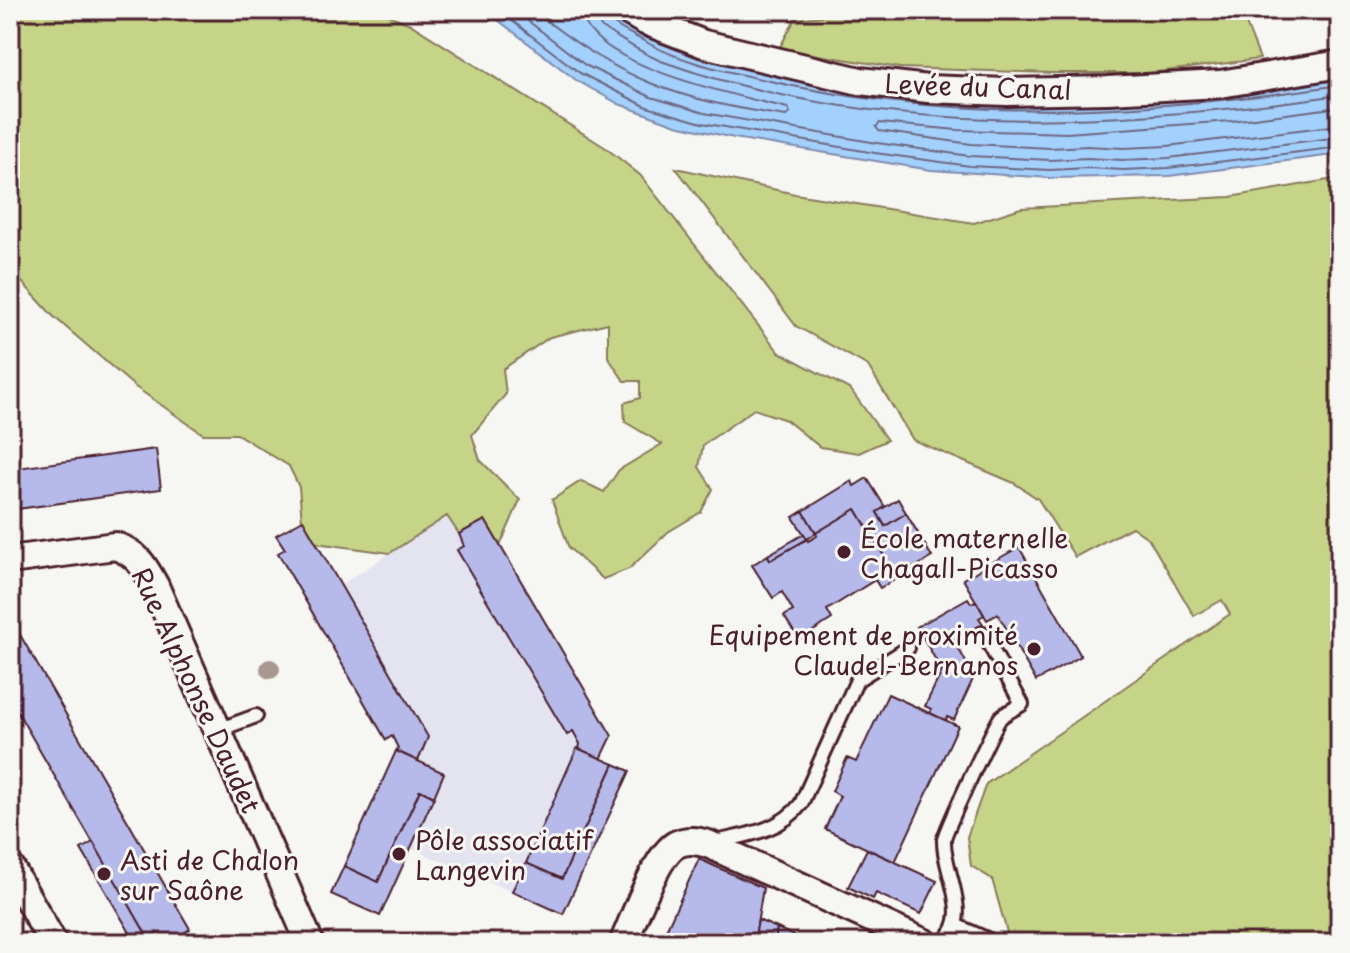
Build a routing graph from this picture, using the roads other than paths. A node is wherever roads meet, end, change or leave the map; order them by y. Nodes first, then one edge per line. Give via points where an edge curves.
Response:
1 (626, 10) edge
2 (1340, 64) edge
3 (10, 560) edge
4 (983, 633) dead end
5 (908, 648) dead end
6 (256, 716) dead end
7 (218, 730) junction
8 (708, 844) junction
9 (10, 867) edge
10 (955, 925) junction
11 (53, 943) edge
12 (310, 943) edge
13 (623, 943) edge
14 (925, 943) edge
15 (941, 943) edge
16 (990, 943) edge

1 - 2 street, Levée du Canal via 704,44 860,81 928,89 1051,91 1220,84
3 - 7 street, Rue Alphonse Daudet via 97,547 131,551 155,586
4 - 10 lane via 1022,704 1000,718 944,838 957,908
5 - 8 lane via 857,680 793,815 772,827
6 - 7 lane
7 - 12 street, Rue Alphonse Daudet
8 - 13 street via 675,844 663,857
8 - 14 street
9 - 11 street
10 - 15 lane
10 - 16 lane

